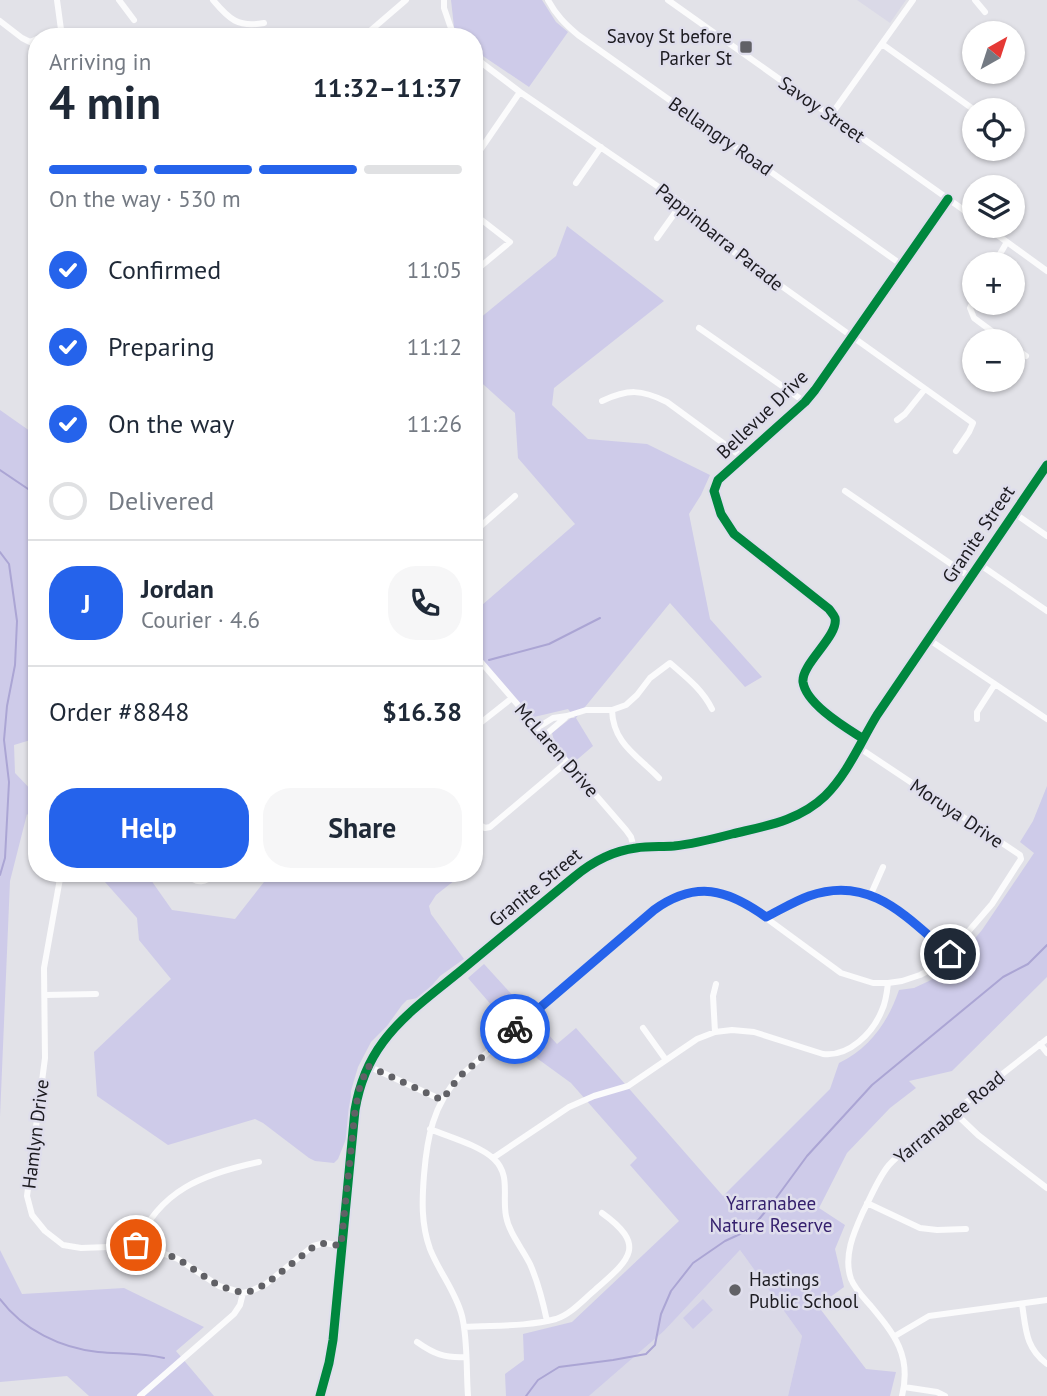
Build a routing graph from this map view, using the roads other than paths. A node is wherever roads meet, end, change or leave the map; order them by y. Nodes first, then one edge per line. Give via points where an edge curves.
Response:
1 (57, 0) edge
2 (119, 0) edge
3 (213, 0) edge
4 (406, 0) edge
5 (444, 0) edge
6 (548, 0) edge
7 (668, 0) edge
8 (913, 0) edge
9 (975, 0) edge
10 (985, 12) dead end
11 (134, 20) dead end
12 (0, 21) edge
13 (264, 23) dead end
14 (60, 28) edge
15 (373, 28) edge
16 (450, 28) edge
17 (28, 41) edge
18 (882, 44) junction
19 (483, 64) edge
20 (520, 92) junction
21 (962, 102) edge
22 (831, 115) junction
23 (483, 146) edge
24 (601, 147) junction
25 (576, 183) dead end
26 (948, 199) junction
27 (682, 203) junction
28 (962, 209) edge
29 (483, 221) edge
30 (657, 238) dead end
31 (1002, 238) edge
32 (1007, 242) junction
33 (1001, 252) edge
34 (483, 264) edge
35 (902, 265) junction
36 (1047, 271) edge
37 (973, 315) edge
38 (699, 328) dead end
39 (989, 329) edge
40 (852, 337) junction
41 (925, 388) junction
42 (602, 401) dead end
43 (805, 402) junction
44 (897, 420) dead end
45 (956, 451) dead end
46 (742, 457) junction
47 (1047, 465) edge
48 (845, 491) dead end
49 (515, 495) dead end
50 (1014, 513) junction
51 (483, 524) edge
52 (1047, 536) edge
53 (978, 564) junction
54 (970, 577) junction
55 (1047, 611) edge
56 (929, 639) junction
57 (483, 664) edge
58 (995, 684) junction
59 (512, 698) junction
60 (712, 709) dead end
61 (612, 710) junction
62 (567, 716) junction
63 (977, 719) dead end
64 (1047, 719) edge
65 (483, 721) edge
66 (537, 728) junction
67 (868, 729) junction
68 (852, 732) junction
69 (544, 736) junction
70 (862, 738) junction
71 (858, 747) junction
72 (567, 762) junction
73 (659, 778) dead end
74 (483, 827) edge
75 (634, 848) junction
76 (883, 867) dead end
77 (59, 882) edge
78 (872, 894) junction
79 (766, 917) junction
80 (950, 954) junction
81 (888, 983) junction
82 (716, 984) dead end
83 (96, 994) dead end
84 (45, 995) junction
85 (643, 1028) dead end
86 (715, 1032) junction
87 (1047, 1039) edge
88 (1040, 1044) junction
89 (1047, 1053) edge
90 (666, 1060) junction
91 (368, 1066) junction
92 (442, 1100) junction
93 (954, 1112) junction
94 (430, 1129) junction
95 (492, 1158) junction
96 (259, 1162) dead end
97 (1047, 1188) edge
98 (867, 1203) junction
99 (602, 1213) dead end
100 (965, 1229) dead end
101 (136, 1245) junction
102 (341, 1246) junction
103 (243, 1293) junction
104 (1047, 1300) edge
105 (1022, 1304) junction
106 (547, 1321) junction
107 (464, 1326) junction
108 (895, 1336) junction
109 (417, 1342) dead end
110 (466, 1357) junction
111 (1047, 1364) edge
112 (904, 1387) junction
113 (140, 1396) edge
114 (320, 1396) edge
115 (468, 1396) edge
116 (902, 1396) edge
117 (945, 1396) edge

1 - 14 street
2 - 11 street
3 - 13 street via 239,23
4 - 15 street
5 - 16 street
6 - 35 street, Bellangry Road via 565,25
7 - 22 street, Savoy Street
8 - 18 street
9 - 10 street
12 - 17 street
18 - 21 street
18 - 22 street
19 - 20 street, Pappinbarra Parade
20 - 23 street
20 - 24 street, Pappinbarra Parade
22 - 26 street, Savoy Street
24 - 25 street
24 - 27 street, Pappinbarra Parade
26 - 28 street, Savoy Street
26 - 35 street, Bellevue Drive
27 - 30 street
27 - 40 street, Pappinbarra Parade via 724,245
29 - 34 street via 510,242
31 - 32 street
32 - 33 street
32 - 36 street
35 - 40 street, Bellevue Drive
37 - 39 street
38 - 43 street
40 - 41 street, Pappinbarra Parade
40 - 43 street, Bellevue Drive
41 - 44 street
41 - 45 street, Pappinbarra Parade via 973,423
42 - 46 street via 629,391 654,396
43 - 46 street, Bellevue Drive
46 - 68 street, Bellevue Drive via 718,480 714,491 721,514 734,534 829,609 834,628 805,671 803,683 816,704
47 - 50 street, Granite Street
48 - 54 street
49 - 51 street
50 - 52 street
50 - 53 street, Granite Street
53 - 54 street, Granite Street
53 - 55 street
54 - 56 street, Granite Street
56 - 58 street
56 - 67 street, Granite Street
57 - 59 street, McLaren Drive
58 - 63 street
58 - 64 street
59 - 65 street
59 - 66 street, McLaren Drive
60 - 61 street via 698,687 670,663 626,705
61 - 62 street
61 - 73 street via 618,736
62 - 66 street
62 - 69 street
66 - 69 street, McLaren Drive
67 - 68 street
67 - 70 street, Granite Street
68 - 70 street, Bellevue Drive
69 - 72 street, McLaren Drive
70 - 71 street, Granite Street
71 - 75 street, Granite Street via 836,785 797,816 675,846
71 - 80 street, Moruya Drive via 1020,855 992,904
72 - 74 street via 490,827
72 - 75 street, McLaren Drive via 626,830
75 - 91 street, Granite Street via 595,861 574,877 426,999 383,1042
76 - 78 street
77 - 84 street, Hamlyn Drive via 44,968
78 - 79 street via 823,892
78 - 80 street
79 - 81 street, Moruya Drive via 841,973
79 - 92 street, Moruya Drive via 715,892 670,899 468,1069
80 - 81 street, Moruya Drive via 920,975
81 - 86 street via 883,1009 872,1028 838,1054 823,1054 754,1032
82 - 86 street
83 - 84 street
84 - 101 street, Hamlyn Drive via 45,1058 27,1196 33,1215 44,1231 63,1245
85 - 90 street
86 - 90 street
87 - 88 street, Yarranabee Road
88 - 89 street
88 - 93 street, Yarranabee Road
90 - 95 street via 628,1086 569,1107
91 - 92 street
91 - 102 street, Granite Street via 355,1111
92 - 94 street, Moruya Drive
93 - 97 street
93 - 98 street, Yarranabee Road via 891,1163
94 - 95 street
94 - 107 street, Moruya Drive via 424,1224 435,1262
95 - 106 street via 503,1175 507,1222 535,1276
96 - 101 street via 231,1168 178,1191 156,1210
98 - 100 street via 920,1228
98 - 108 street, Yarranabee Road via 852,1237 849,1271 857,1289
99 - 106 street via 628,1239 626,1261 566,1314
101 - 103 street, Hamlyn Drive via 178,1259 219,1286
102 - 103 street via 325,1243 313,1247 266,1284
102 - 114 street, Granite Street via 333,1340
103 - 113 street via 234,1314
104 - 105 street
105 - 108 street via 929,1316
105 - 111 street via 1031,1346
106 - 107 street
107 - 110 street, Moruya Drive
108 - 112 street, Yarranabee Road
109 - 110 street via 432,1353
110 - 115 street, Moruya Drive
112 - 116 street, Yarranabee Road
112 - 117 street

